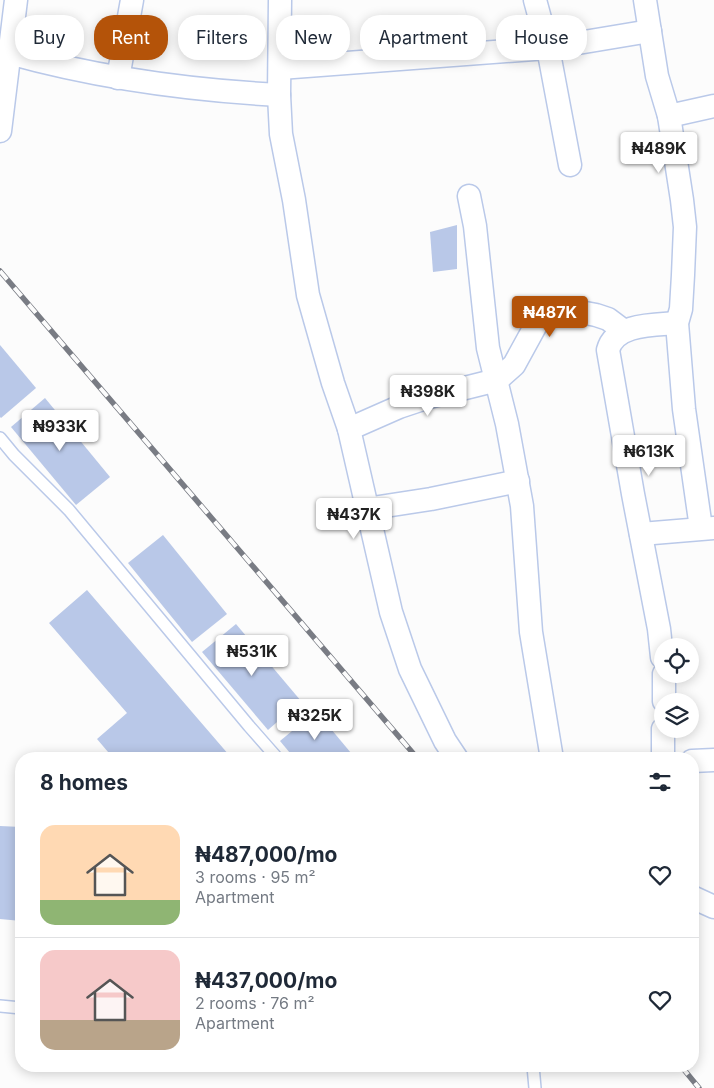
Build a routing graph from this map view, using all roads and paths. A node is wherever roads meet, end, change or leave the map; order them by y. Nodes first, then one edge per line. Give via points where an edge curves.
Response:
1 (16, 0) edge
2 (132, 0) edge
3 (280, 0) edge
4 (535, 0) edge
5 (644, 0) edge
6 (539, 15) edge
7 (650, 31) junction
8 (587, 42) edge
9 (496, 52) edge
10 (9, 53) junction
11 (550, 60) edge
12 (280, 68) junction
13 (118, 78) junction
14 (279, 96) junction
15 (714, 106) edge
16 (669, 116) junction
17 (0, 131) edge
18 (570, 165) dead end
19 (468, 196) dead end
20 (677, 323) junction
21 (624, 331) junction
22 (497, 380) junction
23 (349, 429) junction
24 (0, 438) edge
25 (518, 481) junction
26 (366, 510) junction
27 (707, 528) edge
28 (641, 534) junction
29 (660, 638) edge
30 (663, 738) edge
31 (272, 752) edge
32 (452, 752) edge
33 (551, 752) edge
34 (663, 752) edge
35 (714, 760) edge
36 (699, 761) edge
37 (699, 900) edge
38 (714, 907) edge
39 (0, 1006) edge
40 (15, 1007) edge
41 (534, 1072) edge
42 (535, 1088) edge

1 - 10 street
2 - 13 street
3 - 12 street
4 - 6 street
5 - 7 street
7 - 8 street
7 - 16 street via 657,76
9 - 12 street
10 - 13 street
10 - 17 street
11 - 18 street
12 - 14 street
13 - 14 street
14 - 23 street via 281,134 306,290
15 - 16 street
16 - 20 street via 684,234 681,309
19 - 22 street via 475,226 488,348
20 - 21 street
20 - 27 street via 684,408
21 - 22 street via 608,320 580,312 555,312 544,316 514,364
21 - 28 street via 610,343 608,350
22 - 23 street via 399,407
22 - 25 street
23 - 26 street
24 - 31 lane via 69,510
25 - 26 street
25 - 33 street via 531,632
26 - 32 street via 391,612 410,669
27 - 28 street
28 - 29 street
30 - 34 street
35 - 36 street
37 - 38 street
39 - 40 lane
41 - 42 lane

